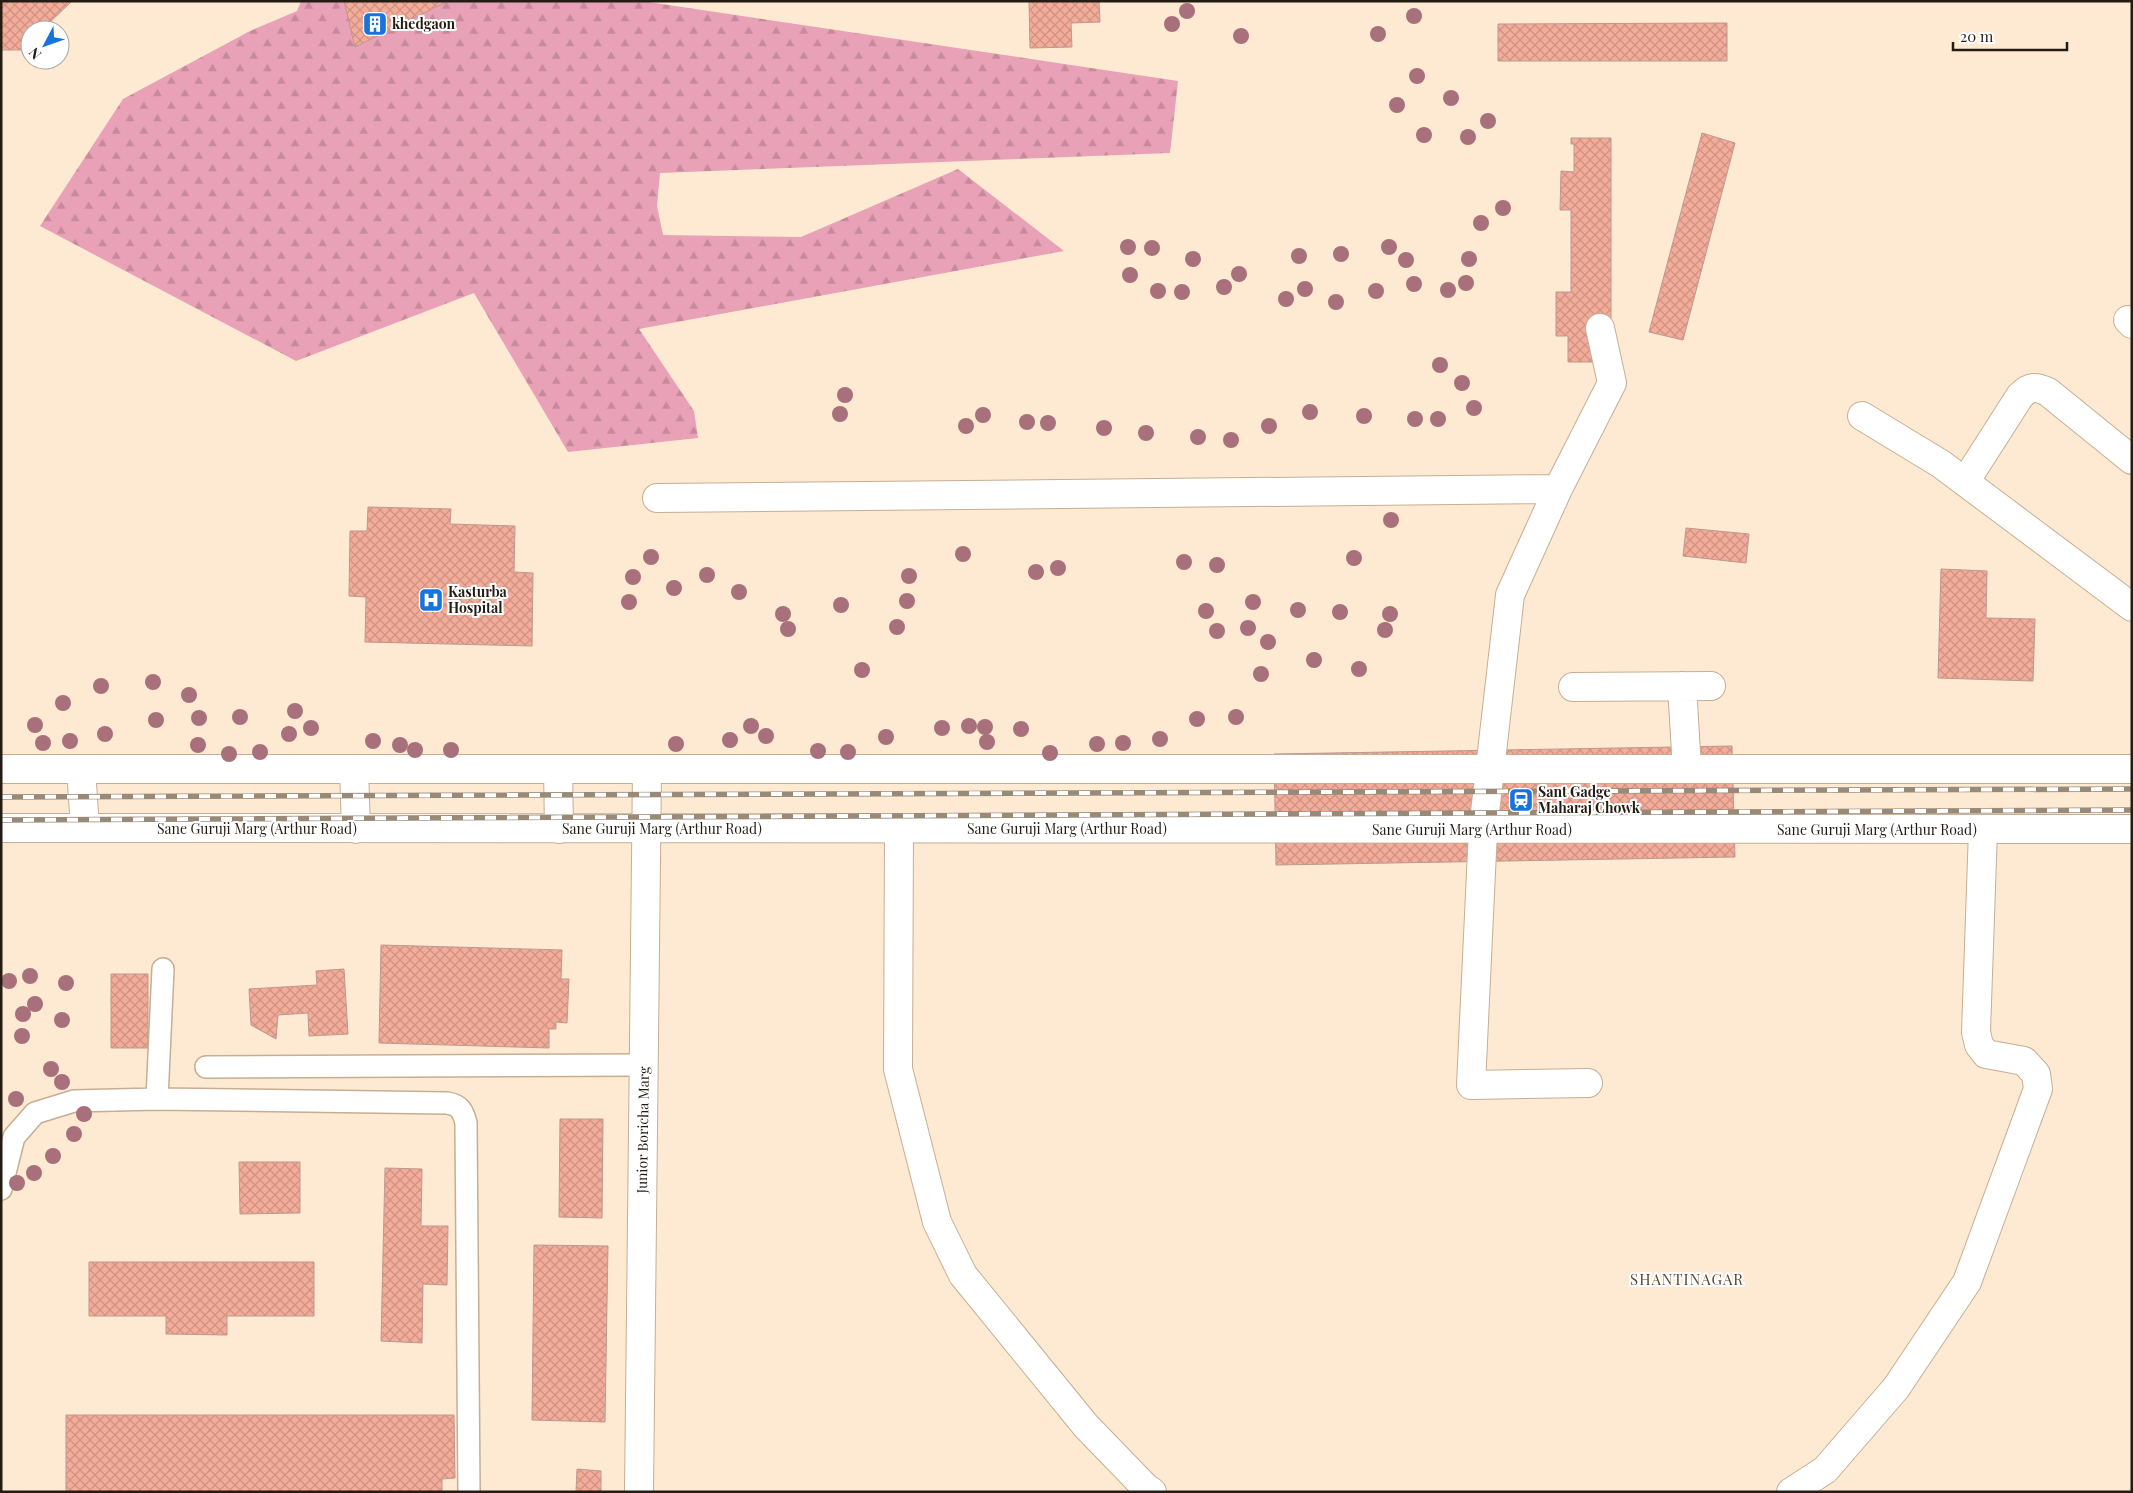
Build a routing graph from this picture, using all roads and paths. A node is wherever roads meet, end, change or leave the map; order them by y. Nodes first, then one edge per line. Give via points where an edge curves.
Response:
1 (1600, 328) dead end
2 (1862, 416) dead end
3 (2132, 460) edge
4 (1965, 482) junction
5 (1558, 489) junction
6 (657, 498) dead end
7 (2132, 607) edge
8 (1682, 686) junction
9 (1711, 686) dead end
10 (1574, 687) dead end
11 (647, 768) junction
12 (1, 769) edge
13 (81, 769) junction
14 (354, 769) junction
15 (558, 769) junction
16 (1490, 769) junction
17 (1687, 769) junction
18 (2132, 769) edge
19 (1, 828) edge
20 (85, 828) junction
21 (356, 829) junction
22 (559, 829) junction
23 (648, 829) junction
24 (899, 829) junction
25 (1483, 830) junction
26 (1983, 830) junction
27 (2132, 830) edge
28 (163, 969) dead end
29 (644, 1065) junction
30 (206, 1067) dead end
31 (1588, 1084) dead end
32 (157, 1099) junction
33 (1, 1189) edge
34 (469, 1492) edge
35 (639, 1492) edge
36 (1152, 1492) edge
37 (1791, 1492) edge

1 - 5 street via 1612,383
2 - 4 street via 1920,450
3 - 4 street via 2037,386 2026,389 2020,396
4 - 7 street
5 - 6 street
5 - 16 street via 1510,595
8 - 9 street
8 - 10 street
8 - 17 street
11 - 15 street
11 - 16 street
11 - 23 street, Junior Boricha Marg
12 - 13 street
13 - 14 street
13 - 20 street
14 - 15 street
14 - 21 street
15 - 22 street
16 - 17 street
16 - 25 street
17 - 18 street
19 - 20 street, Sane Guruji Marg (Arthur Road)
20 - 21 street, Sane Guruji Marg (Arthur Road)
21 - 22 street, Sane Guruji Marg (Arthur Road)
22 - 23 street, Sane Guruji Marg (Arthur Road)
23 - 24 street, Sane Guruji Marg (Arthur Road)
23 - 29 street, Junior Boricha Marg
24 - 25 street, Sane Guruji Marg (Arthur Road)
24 - 36 street via 898,1068 937,1222 963,1275 1086,1426
25 - 26 street, Sane Guruji Marg (Arthur Road)
25 - 31 street via 1471,1085
26 - 27 street, Sane Guruji Marg (Arthur Road)
26 - 37 street via 1976,1032 1986,1054 2024,1061 2036,1074 2038,1089 1966,1282 1896,1388 1824,1470
28 - 32 lane
29 - 30 lane
29 - 35 street, Junior Boricha Marg
32 - 33 lane via 74,1100 35,1113 14,1137
32 - 34 lane via 447,1103 457,1105 463,1112 466,1122

